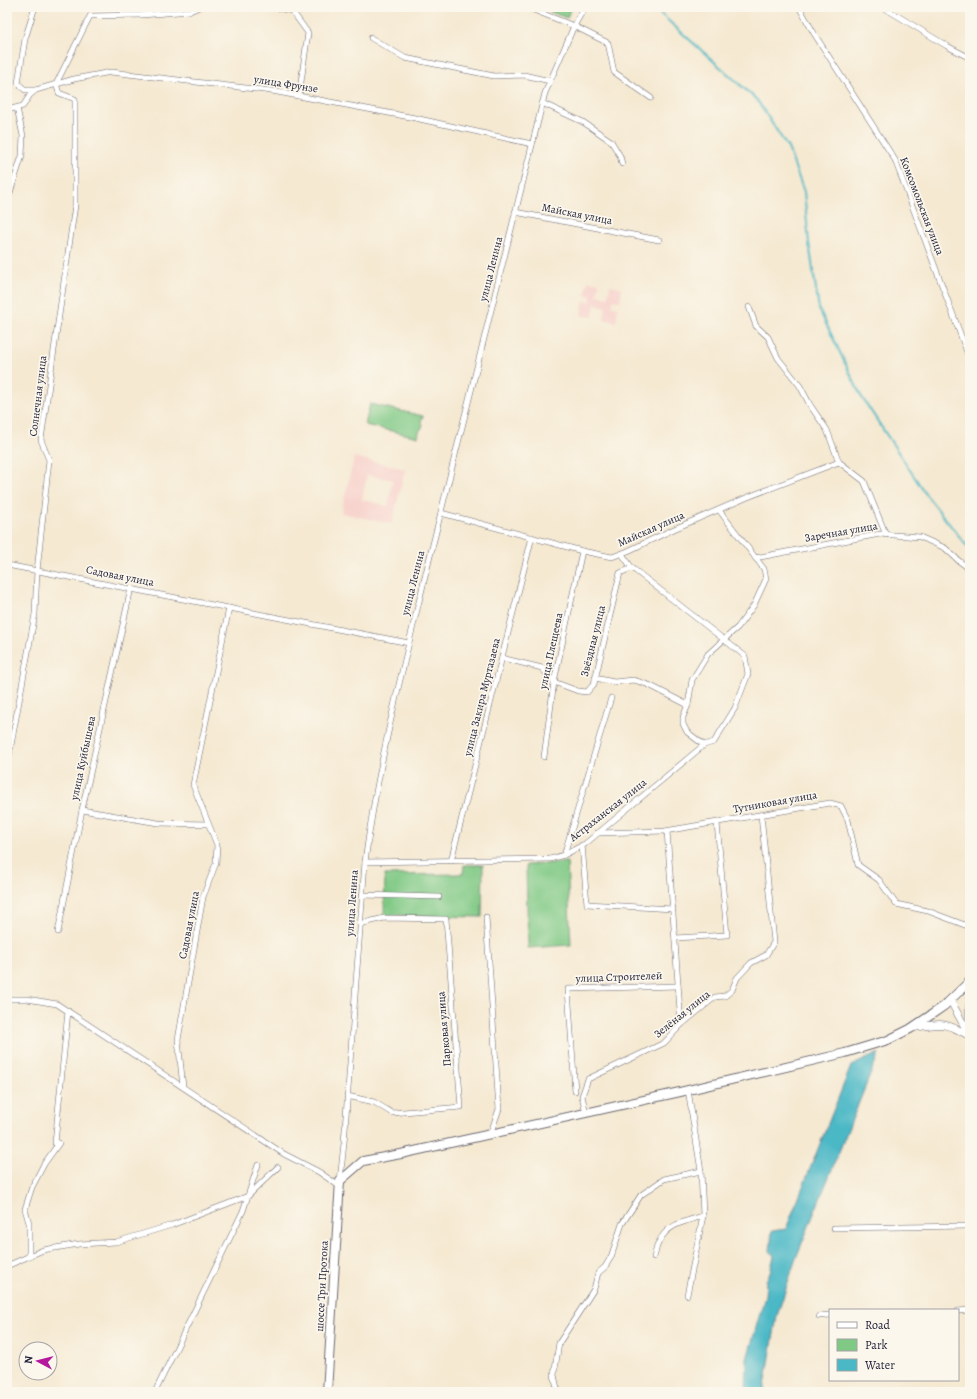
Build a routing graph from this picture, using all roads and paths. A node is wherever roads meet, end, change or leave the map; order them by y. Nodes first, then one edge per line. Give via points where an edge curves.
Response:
1 (35, 7) edge
2 (200, 7) edge
3 (273, 7) edge
4 (526, 7) edge
5 (585, 7) edge
6 (799, 7) edge
7 (883, 7) edge
8 (574, 26) junction
9 (371, 38) dead end
10 (970, 58) edge
11 (550, 81) junction
12 (56, 84) junction
13 (36, 90) junction
14 (299, 96) junction
15 (651, 98) dead end
16 (542, 103) junction
17 (17, 108) junction
18 (7, 110) edge
19 (532, 144) junction
20 (622, 164) dead end
21 (7, 202) edge
22 (515, 212) junction
23 (659, 240) dead end
24 (749, 307) dead end
25 (970, 360) edge
26 (839, 462) junction
27 (719, 510) junction
28 (441, 513) junction
29 (886, 535) junction
30 (532, 537) junction
31 (582, 551) junction
32 (622, 554) junction
33 (755, 558) junction
34 (7, 565) edge
35 (632, 568) junction
36 (970, 569) edge
37 (37, 571) junction
38 (131, 588) junction
39 (230, 608) junction
40 (724, 640) junction
41 (409, 643) junction
42 (502, 658) junction
43 (595, 678) junction
44 (554, 682) junction
45 (611, 698) dead end
46 (688, 705) junction
47 (704, 745) junction
48 (544, 757) dead end
49 (7, 768) edge
50 (82, 810) junction
51 (761, 815) junction
52 (717, 823) junction
53 (208, 824) junction
54 (668, 831) junction
55 (597, 833) junction
56 (582, 845) junction
57 (564, 855) junction
58 (451, 861) junction
59 (365, 862) junction
60 (362, 896) junction
61 (439, 897) dead end
62 (673, 909) junction
63 (486, 917) dead end
64 (360, 924) junction
65 (970, 926) edge
66 (58, 932) dead end
67 (675, 938) junction
68 (970, 981) edge
69 (678, 986) junction
70 (7, 999) edge
71 (950, 1000) junction
72 (970, 1000) edge
73 (68, 1011) junction
74 (681, 1025) junction
75 (910, 1029) junction
76 (970, 1037) edge
77 (183, 1087) junction
78 (688, 1090) junction
79 (575, 1091) dead end
80 (347, 1096) junction
81 (586, 1113) junction
82 (490, 1135) junction
83 (258, 1165) dead end
84 (278, 1167) dead end
85 (701, 1171) junction
86 (339, 1183) junction
87 (248, 1196) junction
88 (703, 1216) junction
89 (970, 1226) edge
90 (834, 1228) dead end
91 (29, 1256) junction
92 (654, 1257) dead end
93 (7, 1266) edge
94 (687, 1295) dead end
95 (959, 1310) edge
96 (970, 1310) edge
97 (829, 1315) edge
98 (819, 1316) dead end
99 (155, 1392) edge
100 (327, 1392) edge
101 (560, 1392) edge

1 - 13 street via 25,39 18,83 25,90
2 - 12 street via 190,11 142,15 90,16
3 - 14 street via 292,10 308,33
4 - 8 street
5 - 8 street, улица Ленина
6 - 25 street, Комсомольская улица via 895,160
7 - 10 street
8 - 11 street, улица Ленина
8 - 15 street via 608,43 614,72
9 - 11 street via 405,58 494,76 524,75
11 - 16 street, улица Ленина
12 - 13 street, улица Фрунзе
12 - 14 street, улица Фрунзе via 111,72
12 - 37 street, Солнечная улица via 59,93 75,98 74,205 41,440 49,460
13 - 17 street via 23,106
14 - 19 street, улица Фрунзе
16 - 19 street, улица Ленина
16 - 20 street via 583,122 611,141
17 - 18 street
17 - 21 street via 23,136 22,156
19 - 22 street, улица Ленина
22 - 23 street, Майская улица
22 - 28 street, улица Ленина
24 - 26 street via 756,326 768,337 778,358 800,386 827,430
26 - 27 street, Майская улица
26 - 29 street via 864,481
27 - 32 street, Майская улица
27 - 33 street
28 - 30 street, Майская улица
28 - 41 street, улица Ленина
29 - 33 street, Заречная улица via 880,534
29 - 36 street, Заречная улица via 920,537 945,548
30 - 31 street, Майская улица
30 - 42 street, улица Закира Муртазаева
31 - 32 street, Майская улица via 612,557
31 - 44 street, улица Плещеева
32 - 35 street, Астраханская улица
33 - 40 street via 764,570 766,579 754,605 738,628
34 - 37 street, Садовая улица
35 - 40 street, Астраханская улица
35 - 43 street, Звёздная улица via 620,574
37 - 38 street, Садовая улица
37 - 49 street, Солнечная улица via 35,614
38 - 39 street, Садовая улица
38 - 50 street, улица Куйбышева
39 - 41 street, Садовая улица
39 - 53 street, Садовая улица via 193,785
40 - 46 street via 708,654 692,680
40 - 47 street, Астраханская улица via 745,656 748,674 735,708 714,742
41 - 59 street, улица Ленина via 385,748
42 - 44 street via 542,668
42 - 58 street, улица Закира Муртазаева
43 - 44 street, Звёздная улица via 594,684 587,692 578,692
43 - 46 street via 614,682 634,680
44 - 48 street, улица Плещеева
45 - 57 street
46 - 47 street via 683,716 683,724 687,732
47 - 55 street, Астраханская улица
50 - 53 street via 158,823
50 - 66 street, улица Куйбышева
51 - 52 street, Тутниковая улица
51 - 65 street, Тутниковая улица via 830,803 841,806 848,820 858,865 878,880 896,904 928,911
51 - 74 street, Зелёная улица via 774,942 766,955 751,963 737,978 732,990 725,996 715,997
52 - 54 street, Тутниковая улица
52 - 67 street via 727,935
53 - 77 street, Садовая улица via 217,846 216,864 203,897 178,1040
54 - 55 street, Тутниковая улица
54 - 62 street, улица Строителей
55 - 56 street, Астраханская улица
56 - 57 street, Астраханская улица
56 - 62 street via 586,904
57 - 58 street, Астраханская улица via 550,859
58 - 59 street, Астраханская улица
59 - 60 street, улица Ленина
60 - 61 street
60 - 64 street, улица Ленина
62 - 67 street, улица Строителей
63 - 82 street via 499,1109
64 - 80 street, улица Ленина
64 - 80 street, Парковая улица via 384,918 446,919 461,1107 392,1113 374,1102
67 - 69 street, улица Строителей
68 - 71 main road
69 - 74 street, улица Строителей
69 - 79 street, улица Строителей via 568,989
70 - 73 street via 57,1004
71 - 75 main road
71 - 76 main road
72 - 76 main road
73 - 77 street
73 - 91 street via 57,1143 32,1187 25,1209 29,1223
74 - 81 street, Зелёная улица via 664,1043 588,1079 582,1096
75 - 76 main road via 936,1023 952,1026
75 - 78 main road via 888,1040 845,1053
77 - 86 street via 284,1154
78 - 81 main road
78 - 85 street
80 - 86 street, улица Ленина
81 - 82 main road
82 - 86 main road via 363,1161
83 - 87 street
84 - 87 street
85 - 88 street
85 - 101 street via 664,1179 641,1195 622,1224 610,1257 598,1273 594,1290 559,1344 554,1374
86 - 100 main road, шоссе Три Протока
87 - 91 street via 116,1242 80,1244 43,1250
87 - 99 street
88 - 92 street via 680,1222 669,1229 659,1242
88 - 94 street
89 - 90 street
91 - 93 street
95 - 96 street
97 - 98 street

